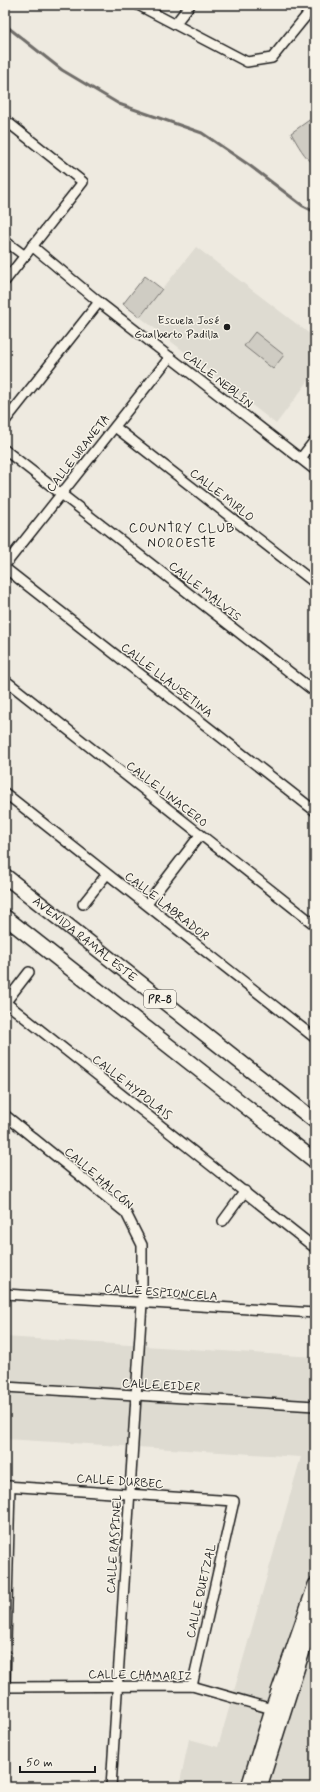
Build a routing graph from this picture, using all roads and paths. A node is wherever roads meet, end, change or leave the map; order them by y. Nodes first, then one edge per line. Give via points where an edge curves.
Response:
1 (138, 5) edge
2 (190, 5) edge
3 (315, 5) edge
4 (175, 24) junction
5 (5, 120) edge
6 (5, 240) edge
7 (32, 246) junction
8 (25, 256) junction
9 (5, 281) edge
10 (99, 302) junction
11 (170, 357) junction
12 (5, 421) edge
13 (114, 427) junction
14 (315, 440) edge
15 (5, 450) edge
16 (301, 458) junction
17 (315, 470) edge
18 (62, 494) junction
19 (5, 566) edge
20 (315, 583) edge
21 (5, 680) edge
22 (315, 692) edge
23 (5, 793) edge
24 (315, 811) edge
25 (200, 835) junction
26 (107, 874) junction
27 (5, 876) edge
28 (83, 904) dead end
29 (147, 904) junction
30 (5, 917) edge
31 (315, 925) edge
32 (29, 972) dead end
33 (5, 1003) edge
34 (315, 1038) edge
35 (5, 1114) edge
36 (315, 1121) edge
37 (315, 1161) edge
38 (245, 1192) junction
39 (223, 1221) dead end
40 (315, 1248) edge
41 (5, 1294) edge
42 (142, 1303) junction
43 (315, 1313) edge
44 (5, 1387) edge
45 (136, 1396) junction
46 (315, 1406) edge
47 (8, 1486) edge
48 (130, 1494) junction
49 (234, 1500) joint
50 (315, 1585) edge
51 (315, 1613) edge
52 (5, 1682) edge
53 (117, 1686) junction
54 (192, 1686) junction
55 (5, 1687) edge
56 (272, 1709) junction
57 (111, 1787) edge
58 (248, 1787) edge
59 (260, 1787) edge

1 - 4 street
2 - 4 street
3 - 4 street via 272,58 262,60 247,62
5 - 7 street via 83,182
6 - 8 street
7 - 8 street
7 - 10 street, CALLE NEBLÍN
8 - 9 street
10 - 11 street, CALLE NEBLÍN
10 - 12 street
11 - 13 street, CALLE URANETA
11 - 16 street, CALLE NEBLÍN
13 - 18 street, CALLE URANETA
13 - 20 street, CALLE MIRLO
14 - 16 street
15 - 18 street, CALLE MALVIS
16 - 17 street, CALLE NEBLÍN
18 - 19 street, CALLE URANETA
18 - 22 street, CALLE MALVIS
19 - 24 street, CALLE LLAUSETINA
21 - 25 street, CALLE LINACERO
23 - 26 street, CALLE LABRADOR
25 - 29 street
25 - 31 street, CALLE LINACERO
26 - 28 street
26 - 29 street, CALLE LABRADOR
27 - 36 main road, AVENIDA RAMAL ESTE / PR-8
29 - 34 street, CALLE LABRADOR
30 - 37 main road, PR-8
32 - 33 street
33 - 38 street, CALLE HYPOLAIS
35 - 42 street, CALLE HALCÓN via 126,1213 142,1245
38 - 39 street
38 - 40 street, CALLE HYPOLAIS
41 - 42 street, CALLE ESPIONCELA
42 - 43 street, CALLE ESPIONCELA
42 - 45 street, CALLE RASPINEL
44 - 45 street, CALLE EIDER
45 - 46 street, CALLE EIDER
45 - 48 street, CALLE RASPINEL
47 - 48 street, CALLE DURBEC
47 - 52 street
48 - 49 street, CALLE DURBEC
48 - 53 street, CALLE RASPINEL
49 - 54 street, CALLE QUETZAL
50 - 56 street
51 - 59 street
53 - 54 street, CALLE CHAMARIZ
53 - 55 street, CALLE CHAMARIZ
53 - 57 street, CALLE RASPINEL
54 - 56 street, CALLE CHAMARIZ
56 - 58 street

